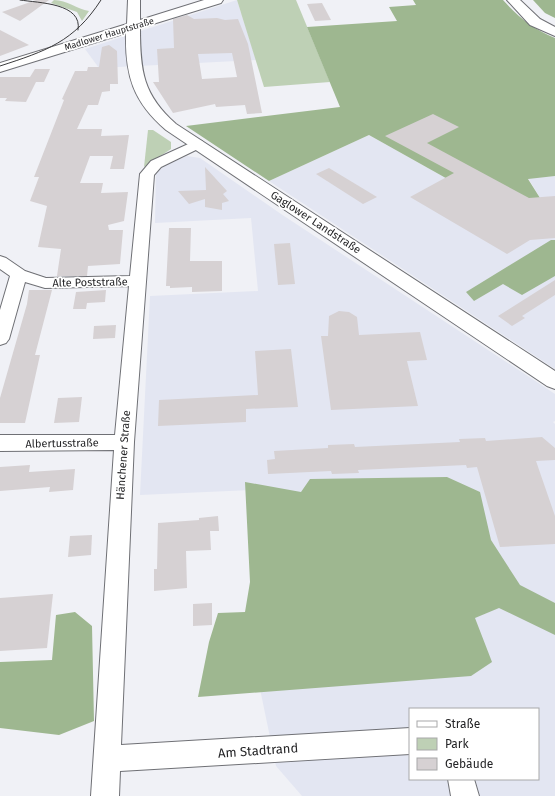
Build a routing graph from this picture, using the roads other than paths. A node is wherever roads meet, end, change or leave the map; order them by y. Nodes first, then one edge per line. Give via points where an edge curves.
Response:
1 (134, 0) edge
2 (217, 0) edge
3 (513, 0) edge
4 (525, 0) edge
5 (555, 25) edge
6 (134, 26) junction
7 (555, 32) edge
8 (0, 68) edge
9 (197, 144) junction
10 (0, 261) edge
11 (18, 275) junction
12 (138, 281) junction
13 (0, 339) edge
14 (555, 380) edge
15 (124, 442) junction
16 (0, 443) edge
17 (409, 741) edge
18 (106, 759) junction
19 (461, 780) edge
20 (105, 796) edge
21 (465, 796) edge

1 - 6 main road, Gaglower Landstraße
2 - 6 main road, Madlower Hauptstraße
3 - 7 main road via 535,22
4 - 5 main road via 541,16
6 - 8 main road, Madlower Hauptstraße
6 - 9 main road, Gaglower Landstraße via 136,75 141,92 151,108 171,127
9 - 12 street, Hänchener Straße via 156,164 147,174
9 - 14 main road, Gaglower Landstraße
10 - 11 street, Alte Poststraße
11 - 12 street, Alte Poststraße via 45,283
11 - 13 street
12 - 15 street, Hänchener Straße
15 - 16 street, Albertusstraße
15 - 18 street, Hänchener Straße
17 - 18 street, Am Stadtrand
18 - 20 street, Hänchener Straße
19 - 21 street

